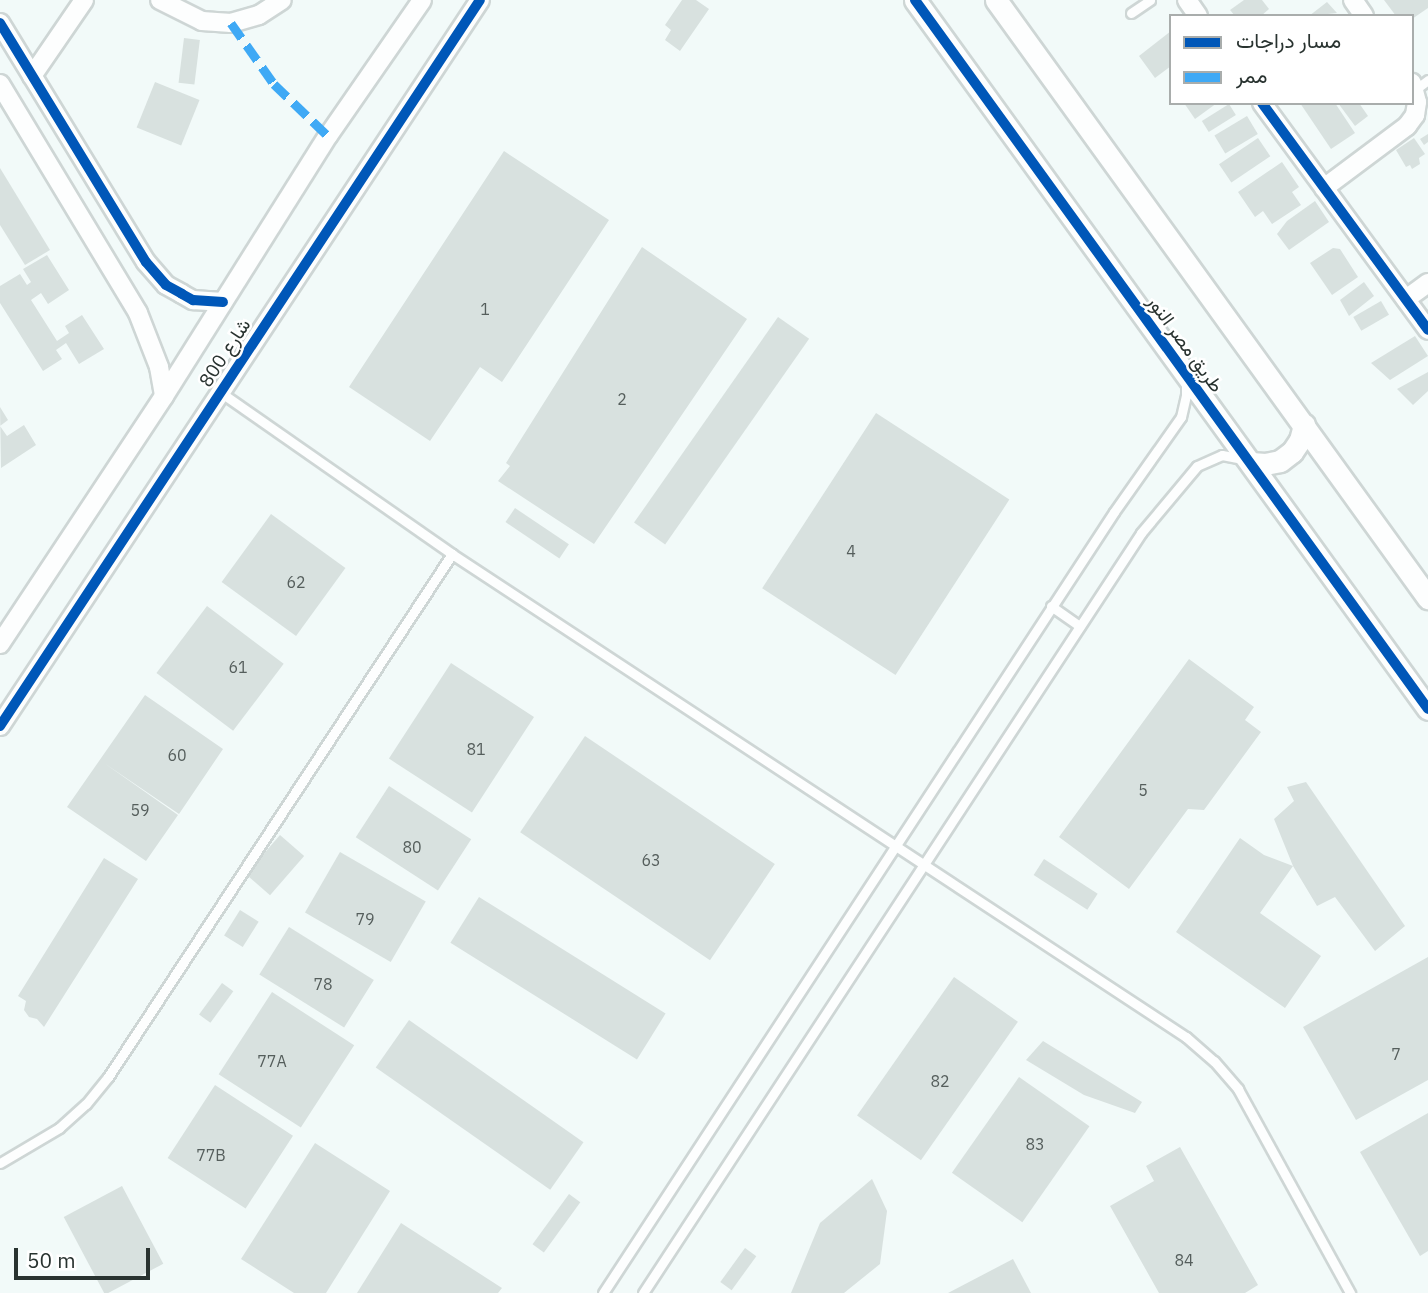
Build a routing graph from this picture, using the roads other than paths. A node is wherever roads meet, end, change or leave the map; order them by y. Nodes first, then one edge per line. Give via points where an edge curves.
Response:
1 (84, 0) edge
2 (160, 0) edge
3 (282, 0) edge
4 (422, 0) edge
5 (480, 0) edge
6 (915, 0) edge
7 (996, 0) edge
8 (1150, 0) edge
9 (1131, 13) dead end
10 (0, 23) edge
11 (32, 76) junction
12 (0, 84) edge
13 (1419, 84) edge
14 (1263, 105) edge
15 (1324, 188) junction
16 (1428, 283) edge
17 (1406, 299) junction
18 (223, 302) junction
19 (1428, 330) edge
20 (1185, 374) junction
21 (220, 392) junction
22 (164, 396) junction
23 (1304, 425) junction
24 (1251, 463) junction
25 (452, 554) junction
26 (1428, 598) edge
27 (1052, 607) junction
28 (1080, 625) junction
29 (0, 644) edge
30 (1428, 709) edge
31 (0, 726) edge
32 (895, 846) junction
33 (924, 865) junction
34 (0, 1163) edge
35 (603, 1293) edge
36 (643, 1293) edge
37 (1350, 1293) edge

1 - 11 street
2 - 3 street via 202,21 231,23 259,15
4 - 18 street, شارع 800 via 328,136
5 - 21 street, شارع 800
6 - 20 street, طريق مصر النور
7 - 23 street
8 - 9 lane
10 - 11 street
11 - 18 street via 152,270 166,285 193,300
12 - 22 street via 138,313 159,367
13 - 15 street via 1415,115 1407,126
14 - 15 street
15 - 17 street
16 - 17 street
17 - 19 street
18 - 22 street, شارع 800
20 - 24 street, طريق مصر النور
20 - 27 lane via 1181,417
21 - 25 lane
21 - 31 street, شارع 800
22 - 29 street, شارع 800
23 - 24 street via 1300,440 1286,456 1265,464
23 - 26 street
24 - 28 lane via 1222,455 1197,466 1141,533
24 - 30 street, طريق مصر النور
25 - 32 lane
25 - 34 lane via 108,1077 59,1128
27 - 28 lane
27 - 32 lane
28 - 33 lane
32 - 33 lane
32 - 35 lane
33 - 36 lane
33 - 37 lane via 1186,1037 1214,1061 1238,1088

